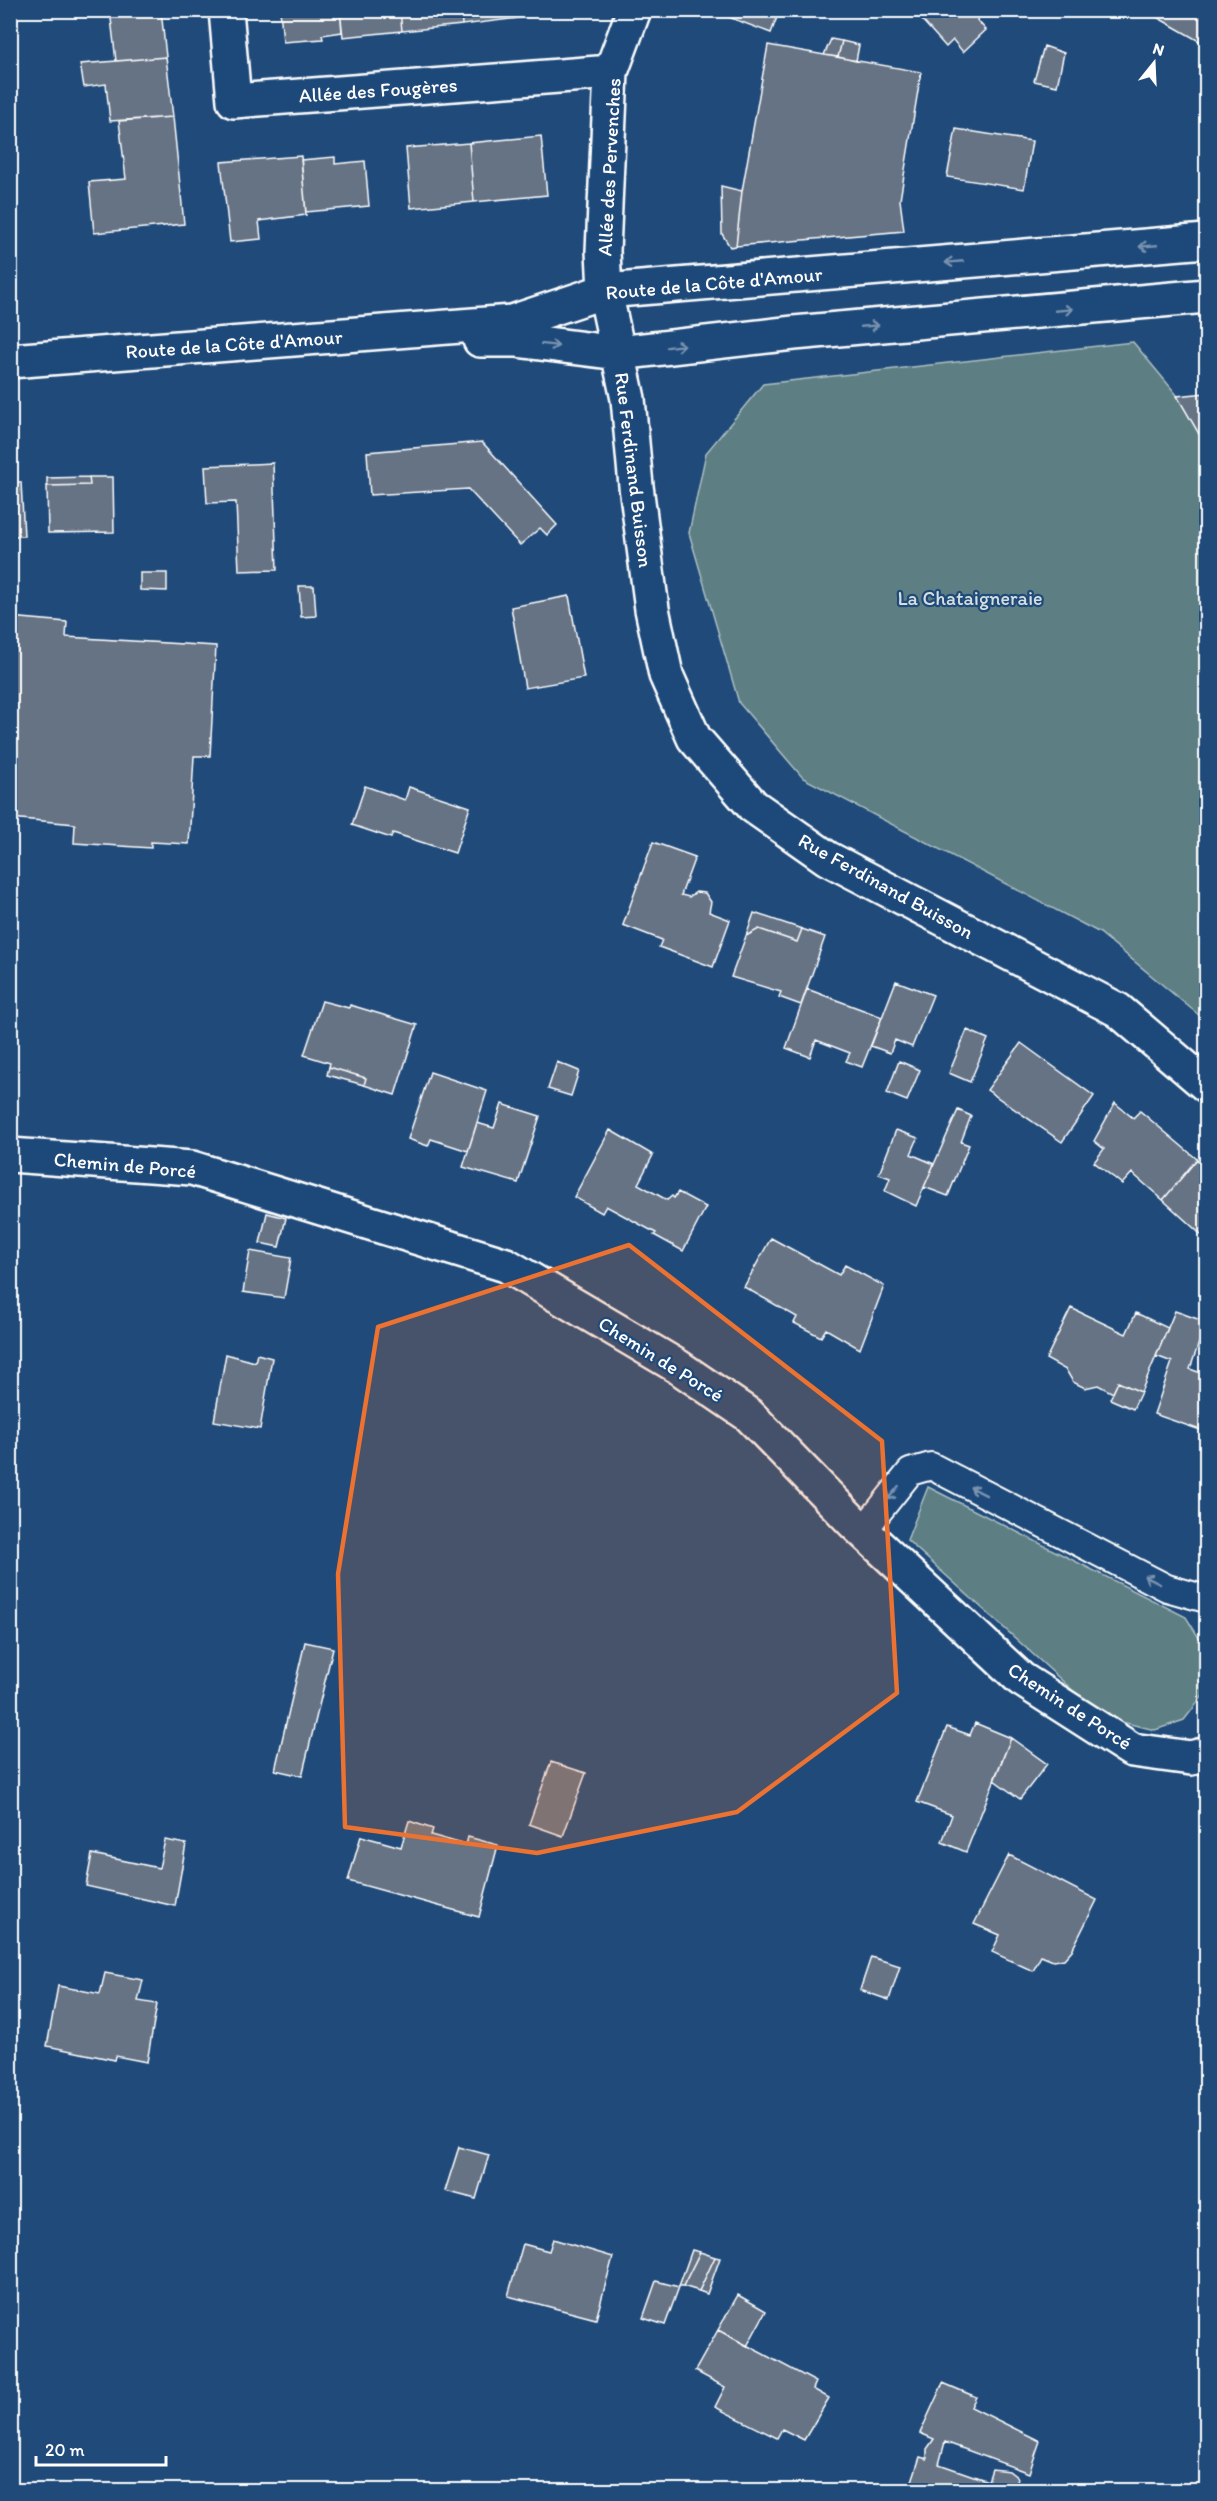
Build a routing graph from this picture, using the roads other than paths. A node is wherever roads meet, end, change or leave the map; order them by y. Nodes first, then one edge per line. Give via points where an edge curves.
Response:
1 (226, 10) edge
2 (634, 10) edge
3 (611, 72) junction
4 (1206, 241) edge
5 (605, 291) junction
6 (1206, 296) edge
7 (618, 353) junction
8 (10, 361) edge
9 (10, 381) edge
10 (1206, 1085) edge
11 (10, 1155) edge
12 (863, 1531) junction
13 (1206, 1599) edge
14 (1206, 1754) edge

1 - 3 street, Allée des Fougères via 234,100
2 - 3 street, Allée des Pervenches
3 - 5 street, Allée des Pervenches via 603,251
4 -> 5 street, Route de la Côte d'Amour
5 - 7 street, Rue Ferdinand Buisson
5 - 8 street, Route de la Côte d'Amour via 512,322
7 -> 6 street, Route de la Côte d'Amour
9 -> 7 street, Route de la Côte d'Amour via 316,358 489,340
7 - 10 street, Rue Ferdinand Buisson via 628,399 652,609 666,675 694,738 753,806 818,851 1118,1010
11 - 12 street, Chemin de Porcé via 192,1168 506,1265 677,1366 749,1415
13 -> 12 lane via 1167,1588 932,1466 910,1472
12 - 14 street, Chemin de Porcé via 1021,1679 1132,1750 1191,1758

